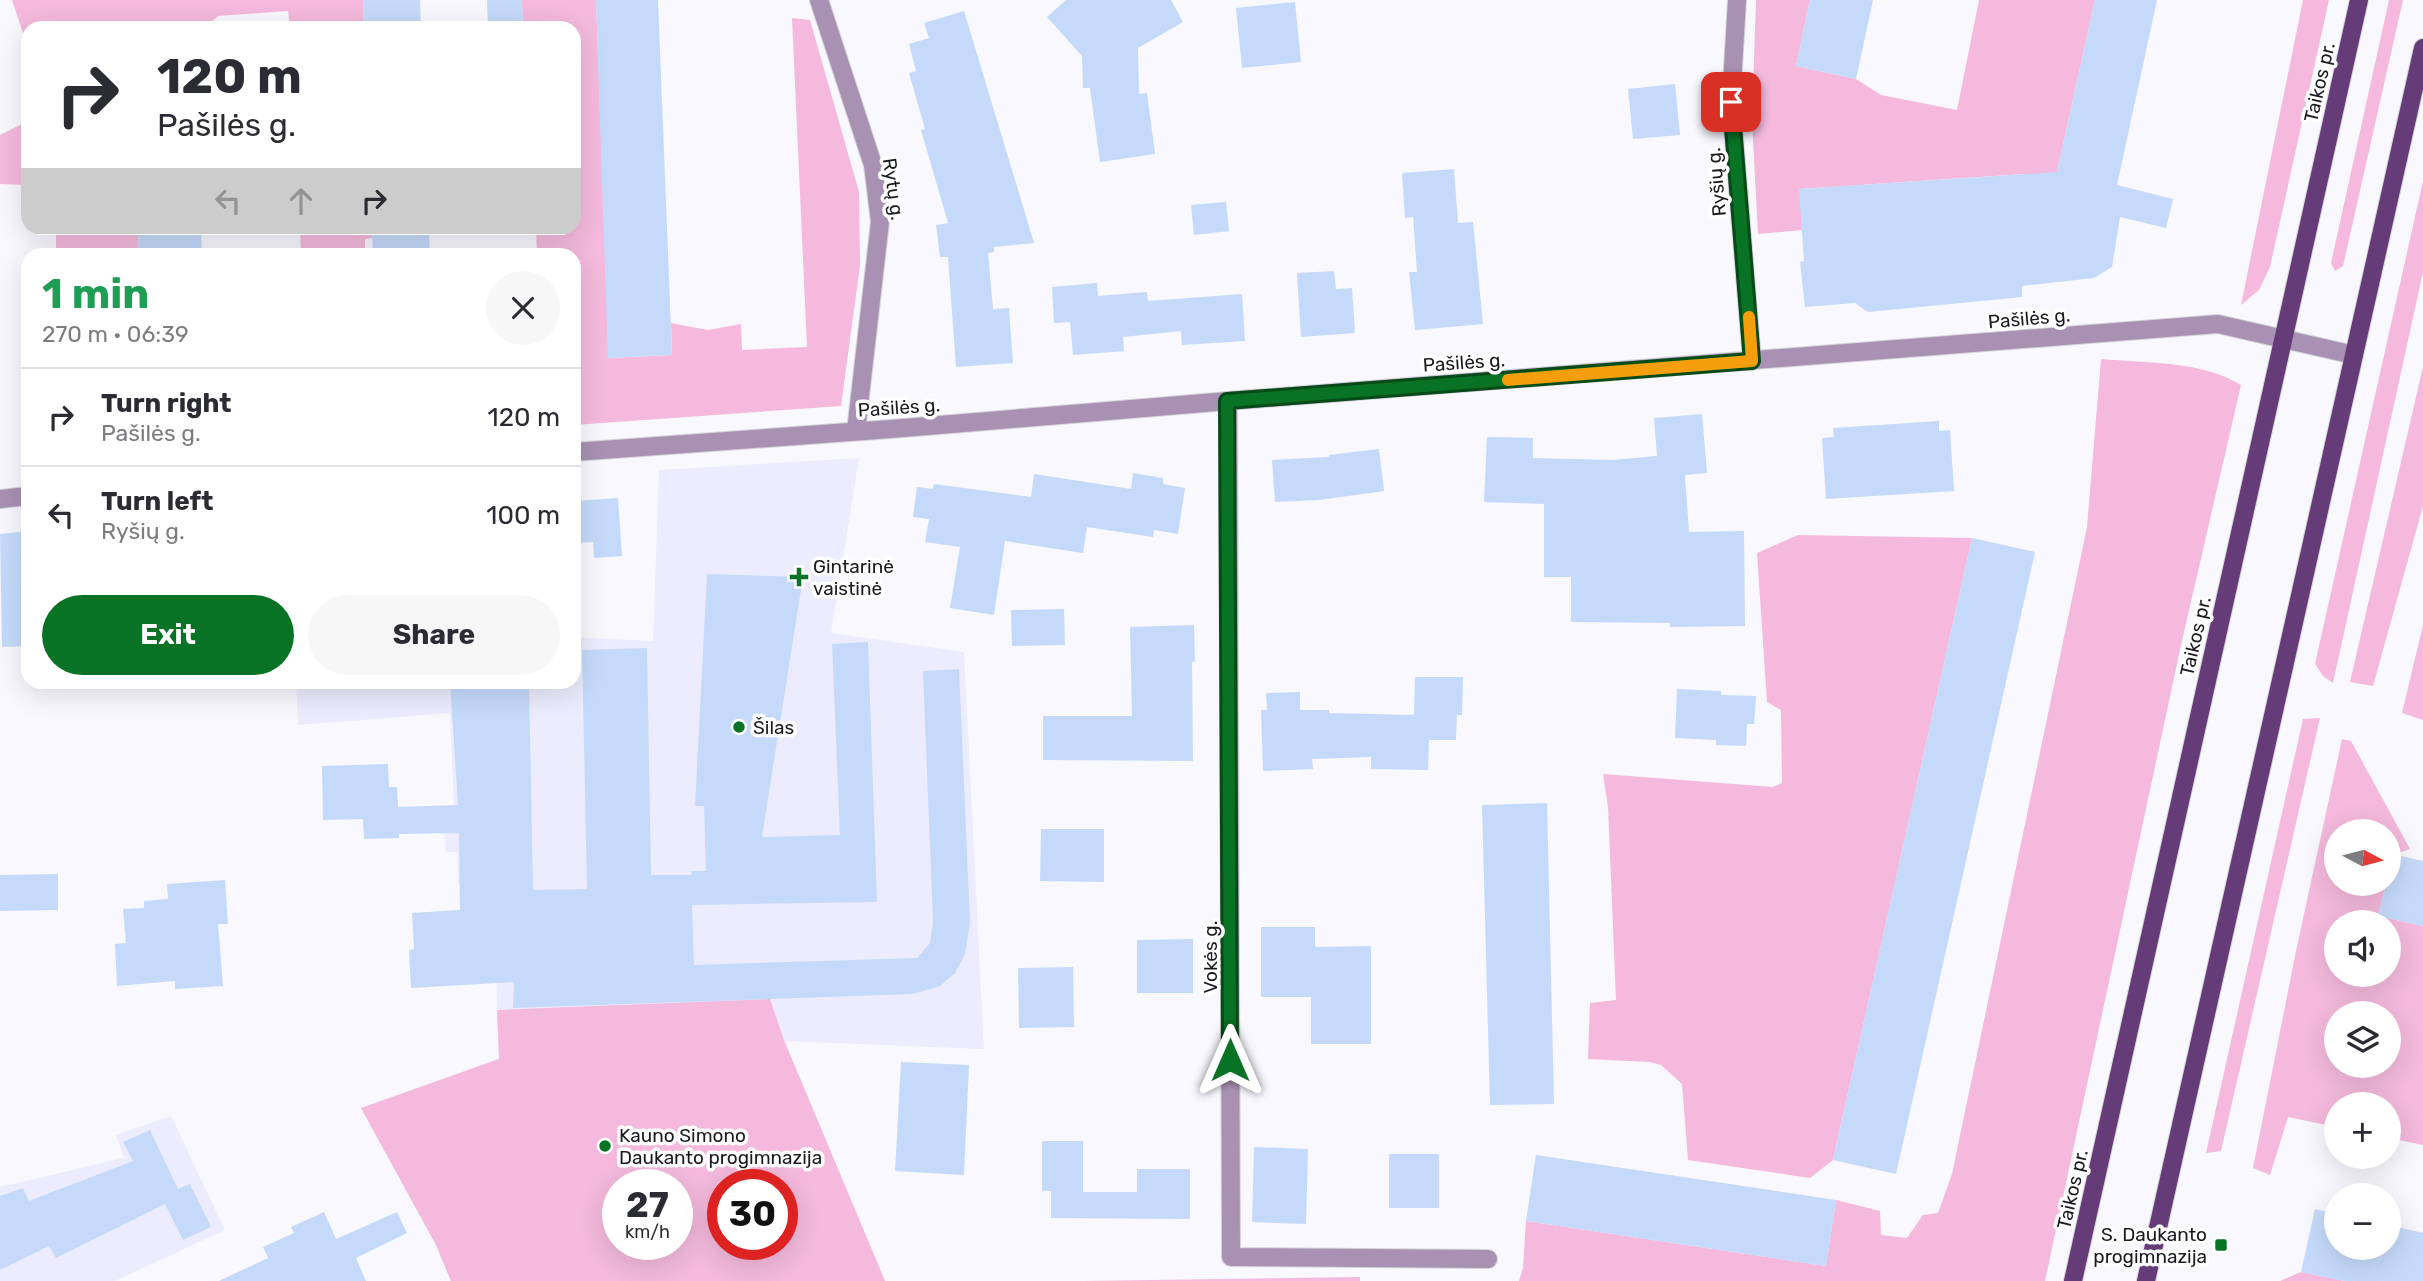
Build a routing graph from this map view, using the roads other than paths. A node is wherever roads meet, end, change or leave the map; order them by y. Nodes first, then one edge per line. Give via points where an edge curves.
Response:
1 (819, 0) edge
2 (1737, 0) edge
3 (2359, 0) edge
4 (2423, 48) edge
5 (2283, 339) junction
6 (2354, 355) junction
7 (1752, 361) junction
8 (1227, 401) junction
9 (856, 431) junction
10 (581, 451) edge
11 (21, 497) edge
12 (0, 499) edge
13 (1488, 1259) dead end
14 (2073, 1281) edge
15 (2146, 1281) edge

1 - 9 street, Rytų g. via 873,165 880,222
2 - 7 street, Ryšių g. via 1731,102
3 - 5 main road, Taikos pr.
4 - 6 main road
5 - 6 street, Pašilės g.
5 - 7 street, Pašilės g. via 2218,324
5 - 14 main road, Taikos pr.
6 - 15 main road
7 - 8 street, Pašilės g.
8 - 9 street, Pašilės g.
8 - 13 street, Vokės g. via 1231,1257
9 - 10 street, Pašilės g.
11 - 12 street

